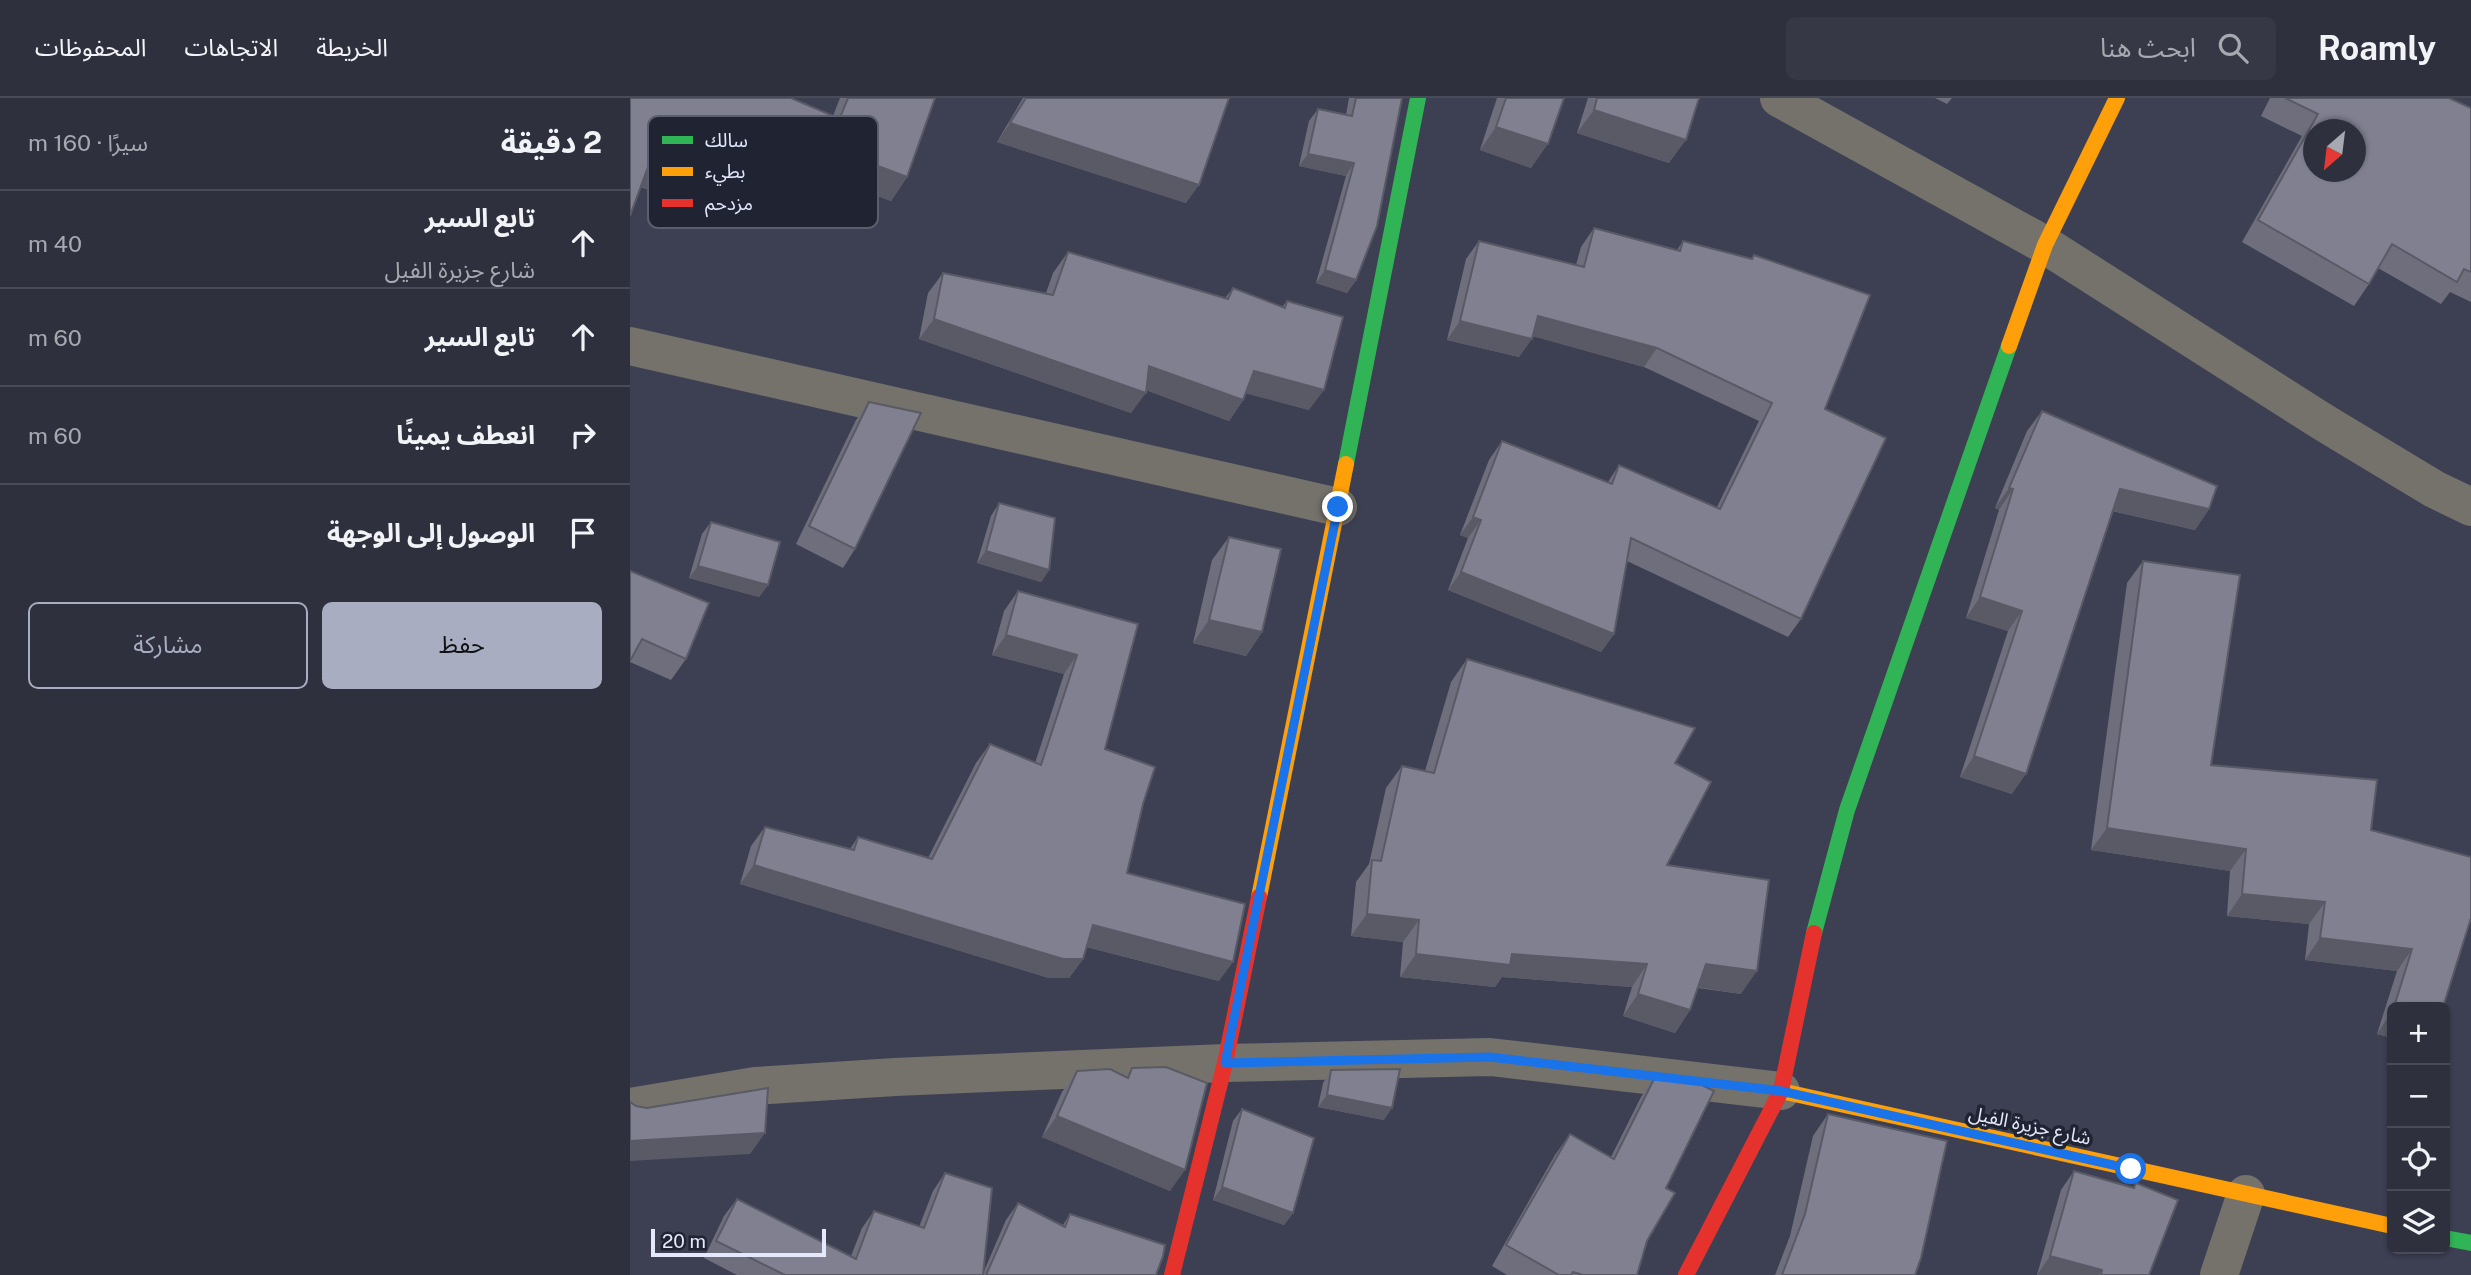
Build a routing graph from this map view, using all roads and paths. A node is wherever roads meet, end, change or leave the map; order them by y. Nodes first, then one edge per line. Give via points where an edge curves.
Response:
1 (1418, 98) edge
2 (1779, 98) edge
3 (2117, 98) edge
4 (2045, 245) junction
5 (630, 346) edge
6 (1338, 507) junction
7 (2471, 507) edge
8 (1225, 1063) junction
9 (1781, 1091) junction
10 (630, 1107) edge
11 (2246, 1194) junction
12 (2387, 1225) edge
13 (2450, 1239) edge
14 (2471, 1244) edge
15 (1172, 1275) edge
16 (1686, 1275) edge
17 (2219, 1275) edge

1 - 6 street
2 - 4 street
3 - 4 street
4 - 7 street via 2323,422
4 - 9 street via 1847,810 1809,951
5 - 6 street
6 - 8 street
8 - 9 street via 1490,1057
8 - 10 street via 769,1085
8 - 15 street
9 - 11 street, شارع جزيرة الفيل
9 - 16 street
11 - 12 street, شارع جزيرة الفيل
11 - 17 street
13 - 14 street

